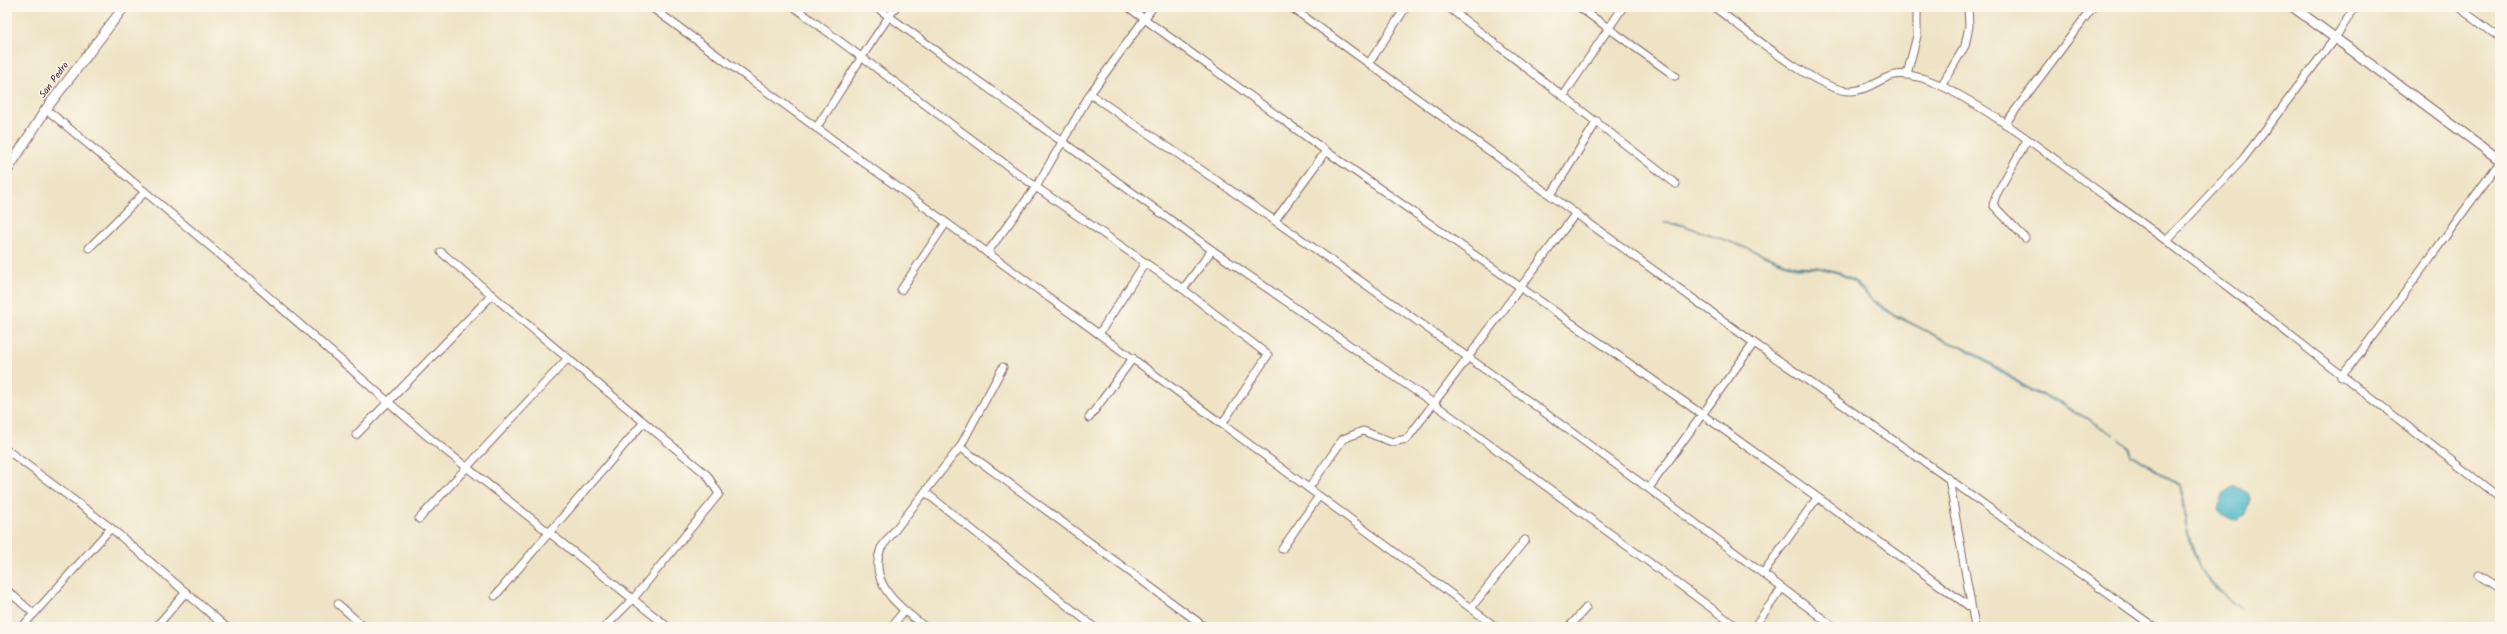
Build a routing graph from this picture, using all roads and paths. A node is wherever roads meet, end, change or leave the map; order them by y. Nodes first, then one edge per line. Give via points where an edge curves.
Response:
1 (124, 7) edge
2 (651, 7) edge
3 (794, 7) edge
4 (876, 7) edge
5 (896, 7) edge
6 (1128, 7) edge
7 (1153, 7) edge
8 (1291, 7) edge
9 (1406, 7) edge
10 (1448, 7) edge
11 (1579, 7) edge
12 (1623, 7) edge
13 (1714, 7) edge
14 (1917, 7) edge
15 (1968, 7) edge
16 (2093, 7) edge
17 (2293, 7) edge
18 (2355, 7) edge
19 (2458, 7) edge
20 (889, 16) junction
21 (1144, 19) junction
22 (1608, 28) junction
23 (2335, 38) junction
24 (2500, 38) edge
25 (863, 57) junction
26 (1369, 63) junction
27 (1907, 74) junction
28 (1675, 76) dead end
29 (1941, 86) junction
30 (1090, 94) junction
31 (1564, 95) junction
32 (46, 109) junction
33 (1597, 121) junction
34 (2005, 124) junction
35 (816, 128) junction
36 (2027, 140) junction
37 (1062, 142) junction
38 (1326, 151) junction
39 (2500, 161) edge
40 (7, 171) edge
41 (1676, 184) dead end
42 (1036, 187) junction
43 (145, 192) junction
44 (1551, 195) junction
45 (1576, 213) junction
46 (1276, 219) junction
47 (946, 223) junction
48 (2025, 238) dead end
49 (2167, 240) junction
50 (90, 248) dead end
51 (1212, 250) junction
52 (441, 252) dead end
53 (987, 253) junction
54 (1145, 263) junction
55 (1521, 288) junction
56 (1183, 289) junction
57 (901, 290) dead end
58 (492, 295) junction
59 (1099, 334) junction
60 (1754, 343) junction
61 (568, 358) junction
62 (1133, 358) junction
63 (1467, 358) junction
64 (1003, 367) dead end
65 (2341, 377) junction
66 (389, 402) junction
67 (1433, 403) junction
68 (1703, 414) junction
69 (1089, 418) dead end
70 (644, 422) junction
71 (1222, 424) junction
72 (356, 435) dead end
73 (960, 447) junction
74 (7, 450) edge
75 (466, 467) junction
76 (1949, 479) junction
77 (1309, 488) junction
78 (1649, 488) junction
79 (925, 492) junction
80 (1319, 496) junction
81 (1817, 498) junction
82 (2500, 498) edge
83 (419, 519) dead end
84 (111, 528) junction
85 (550, 533) junction
86 (1525, 540) dead end
87 (1282, 549) dead end
88 (1763, 573) junction
89 (2479, 575) dead end
90 (1782, 588) junction
91 (2500, 588) edge
92 (7, 590) edge
93 (186, 592) junction
94 (495, 596) dead end
95 (633, 599) junction
96 (338, 604) dead end
97 (1970, 607) junction
98 (1471, 608) junction
99 (1586, 608) dead end
100 (904, 611) junction
101 (34, 614) junction
102 (22, 627) edge
103 (156, 627) edge
104 (226, 627) edge
105 (364, 627) edge
106 (605, 627) edge
107 (668, 627) edge
108 (890, 627) edge
109 (925, 627) edge
110 (1094, 627) edge
111 (1205, 627) edge
112 (1496, 627) edge
113 (1570, 627) edge
114 (1737, 627) edge
115 (1754, 627) edge
116 (1834, 627) edge
117 (1975, 627) edge
118 (2154, 627) edge

1 - 32 street, San Pedro
2 - 35 street
3 - 25 street
4 - 20 street
5 - 20 street
6 - 21 street
7 - 21 street
8 - 26 street
9 - 26 street
10 - 31 street
11 - 22 street
12 - 22 street
13 - 27 street via 1804,74 1828,85 1850,92 1870,87 1890,76
14 - 27 street via 1917,36
15 - 29 street via 1969,26 1965,46
16 - 34 street
17 - 23 street
18 - 23 street
19 - 24 street
20 - 25 street via 871,40
20 - 37 street
21 - 30 street
21 - 38 street
22 - 28 street
22 - 31 street
23 - 39 street
23 - 49 street via 2243,159
25 - 35 street
25 - 42 street
26 - 44 street
27 - 29 street
29 - 34 street
30 - 37 street
30 - 46 street
31 - 33 street
32 - 40 street, San Pedro
32 - 43 street
33 - 41 street
33 - 44 street
34 - 36 street
35 - 47 street
36 - 48 street via 1993,205
36 - 49 street
37 - 42 street
37 - 51 street
38 - 46 street
38 - 55 street
39 - 65 street via 2390,315
42 - 53 street
42 - 54 street
43 - 50 street
43 - 66 street
44 - 45 street
45 - 55 street
45 - 60 street
46 - 63 street
47 - 53 street
47 - 57 street
49 - 65 street
51 - 56 street
51 - 67 street
52 - 58 street
53 - 59 street
54 - 56 street
54 - 59 street
55 - 63 street
55 - 68 street
56 - 71 street via 1268,355
58 - 61 street
58 - 66 street
59 - 62 street
60 - 68 street
60 - 76 street
61 - 70 street
61 - 75 street
62 - 69 street
62 - 71 street
63 - 67 street
63 - 78 street
64 - 73 street
65 - 82 street
66 - 72 street
66 - 75 street
67 - 77 street via 1407,438 1392,442 1363,431 1343,440
67 - 114 street
68 - 78 street
68 - 81 street
70 - 85 street
70 - 95 street via 707,475 719,494
71 - 77 street
73 - 79 street
73 - 111 street
74 - 84 street
75 - 83 street
75 - 85 street
76 - 97 street
76 - 118 street
77 - 80 street
78 - 88 street
79 - 100 street via 881,548 876,561 879,579 897,606
79 - 110 street
80 - 87 street
80 - 98 street
81 - 88 street
81 - 97 street
84 - 93 street
84 - 101 street
85 - 94 street
85 - 95 street
86 - 98 street
88 - 90 street
89 - 91 street
90 - 115 street
90 - 116 street
92 - 101 street
93 - 103 street
93 - 104 street
95 - 106 street
95 - 107 street
96 - 105 street
97 - 117 street
98 - 112 street
99 - 113 street
100 - 108 street
100 - 109 street
101 - 102 street

